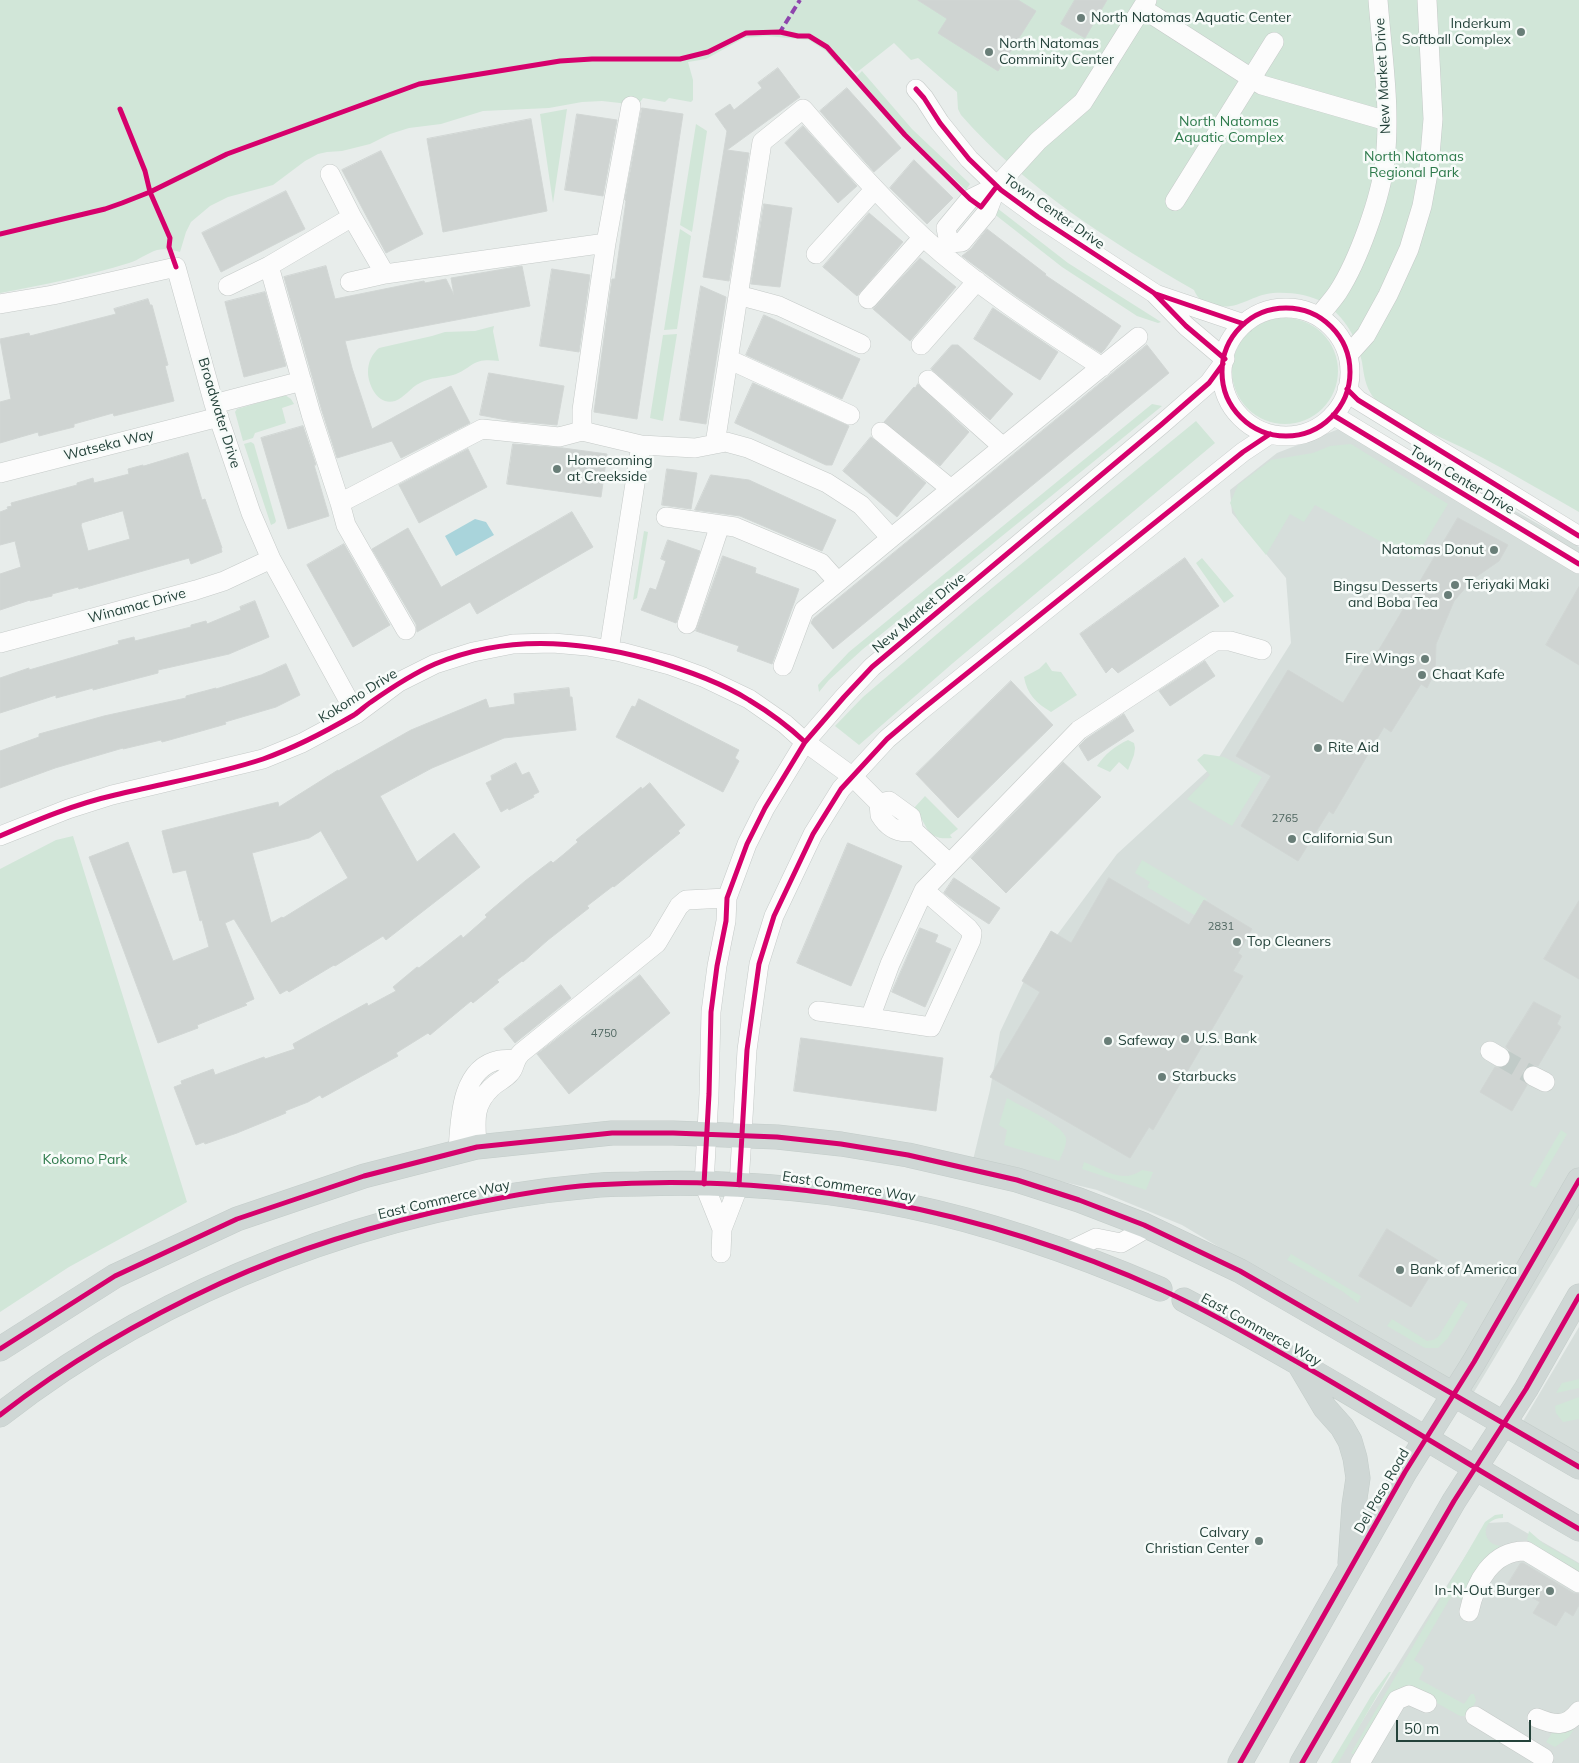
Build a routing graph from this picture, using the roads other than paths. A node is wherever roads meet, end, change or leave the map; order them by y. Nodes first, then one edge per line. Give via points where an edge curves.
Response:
1 (1378, 0) edge
2 (1427, 0) edge
3 (1144, 4) edge
4 (1274, 42) dead end
5 (1251, 78) junction
6 (916, 89) dead end
7 (630, 106) dead end
8 (1387, 121) junction
9 (330, 174) dead end
10 (997, 186) junction
11 (875, 189) junction
12 (1175, 202) dead end
13 (957, 215) junction
14 (352, 217) junction
15 (973, 228) junction
16 (924, 237) junction
17 (606, 243) junction
18 (945, 248) junction
19 (816, 254) dead end
20 (269, 266) junction
21 (385, 274) junction
22 (977, 280) junction
23 (350, 282) dead end
24 (228, 286) dead end
25 (1154, 293) junction
26 (738, 295) junction
27 (868, 299) dead end
28 (0, 304) edge
29 (1318, 316) junction
30 (1244, 324) junction
31 (1138, 337) dead end
32 (861, 344) dead end
33 (921, 345) dead end
34 (1348, 356) junction
35 (728, 359) junction
36 (1224, 361) junction
37 (1102, 367) junction
38 (928, 380) dead end
39 (302, 381) junction
40 (1348, 389) junction
41 (217, 410) junction
42 (850, 415) dead end
43 (1334, 415) junction
44 (582, 431) junction
45 (881, 432) dead end
46 (1270, 434) junction
47 (715, 444) junction
48 (641, 445) junction
49 (1003, 447) junction
50 (0, 473) edge
51 (951, 489) junction
52 (340, 503) junction
53 (666, 517) dead end
54 (720, 525) junction
55 (1579, 536) edge
56 (891, 538) junction
57 (270, 559) junction
58 (1579, 564) edge
59 (838, 582) junction
60 (687, 624) dead end
61 (406, 630) dead end
62 (0, 643) edge
63 (610, 650) junction
64 (1262, 650) dead end
65 (783, 666) dead end
66 (356, 714) junction
67 (805, 742) junction
68 (852, 777) junction
69 (0, 836) edge
70 (949, 863) junction
71 (924, 890) junction
72 (727, 898) junction
73 (818, 1011) dead end
74 (870, 1018) junction
75 (707, 1134) junction
76 (743, 1135) junction
77 (468, 1149) junction
78 (1579, 1180) edge
79 (704, 1184) junction
80 (739, 1185) junction
81 (1144, 1225) junction
82 (722, 1229) junction
83 (1067, 1252) junction
84 (721, 1253) dead end
85 (1160, 1289) joint
86 (1579, 1296) edge
87 (1184, 1300) joint
88 (0, 1350) edge
89 (1299, 1364) junction
90 (1454, 1394) junction
91 (0, 1415) edge
92 (1504, 1423) junction
93 (1427, 1438) junction
94 (1579, 1467) edge
95 (1475, 1468) junction
96 (1579, 1529) edge
97 (1349, 1570) junction
98 (1579, 1583) edge
99 (1469, 1612) dead end
100 (1427, 1702) dead end
101 (1579, 1711) edge
102 (1475, 1716) dead end
103 (1537, 1718) dead end
104 (1545, 1761) edge
105 (1240, 1763) edge
106 (1302, 1763) edge
107 (1360, 1763) edge

1 - 8 street, New Market Drive
2 - 34 street via 1434,119 1422,206 1409,249 1388,295 1366,334
3 - 5 street
3 - 10 street via 1083,102 1038,140
4 - 5 street
5 - 8 street via 1262,85
5 - 12 street
6 - 10 street, Town Center Drive via 969,158
7 - 17 street
8 - 29 street, New Market Drive via 1385,161 1378,196 1354,263 1338,292
9 - 14 street
10 - 13 street via 970,199
10 - 15 street via 987,212
10 - 25 street, Town Center Drive via 1038,217
11 - 16 street
11 - 19 street
11 - 26 street via 803,108 762,142
13 - 15 street
13 - 18 street via 946,228
14 - 20 street
14 - 21 street
15 - 18 street via 962,242
16 - 18 street
16 - 27 street
17 - 21 street
17 - 44 street via 582,410
18 - 22 street
20 - 24 street
20 - 39 street
21 - 23 street
22 - 33 street
22 - 37 street
25 - 30 street, Town Center Drive
25 - 36 street, Town Center Drive
26 - 32 street via 779,306
26 - 35 street
28 - 41 street, Broadwater Drive via 176,267
29 - 30 street via 1300,309 1280,308 1261,313
29 - 34 street via 1334,329
30 - 36 street via 1231,339
31 - 37 street
34 - 40 street
35 - 42 street
35 - 47 street
36 - 46 street via 1223,382 1229,400 1253,427
36 - 67 street, New Market Drive via 1209,383 1162,424 872,668
37 - 49 street
38 - 49 street
39 - 41 street, Watseka Way
39 - 52 street
40 - 43 street
40 - 55 street, Town Center Drive via 1358,400
41 - 50 street, Watseka Way
41 - 57 street, Broadwater Drive
43 - 46 street via 1312,431 1291,436
43 - 58 street, Town Center Drive
44 - 48 street
44 - 52 street via 560,437 482,429
45 - 51 street
46 - 68 street, New Market Drive via 1243,452 920,711 887,739
47 - 48 street via 695,448
47 - 56 street via 726,442 748,448 827,483 861,505
48 - 63 street
49 - 51 street
51 - 56 street
52 - 61 street via 346,525
53 - 54 street
54 - 59 street via 735,527 821,563
54 - 60 street
56 - 59 street
57 - 62 street, Winamac Drive via 224,581 196,590
57 - 66 street, Broadwater Drive
59 - 65 street via 804,610
63 - 66 street, Kokomo Drive via 553,642 513,644 473,652 435,664 399,682
63 - 67 street, Kokomo Drive via 670,665 749,699
64 - 70 street via 1230,641 1216,641 1079,730
66 - 69 street, Kokomo Drive via 302,743 263,759 112,795
67 - 68 street, Kokomo Drive
67 - 72 street, New Market Drive via 765,808 747,844
68 - 70 street, Kokomo Drive via 879,803 880,815 892,828 899,832 914,831
68 - 76 street, New Market Drive via 809,842 774,916 759,964 747,1050
70 - 71 street
71 - 74 street via 890,964
71 - 74 street via 968,928 971,940 931,1027
72 - 75 street, New Market Drive via 712,1012
72 - 77 street via 686,900 657,943 515,1060 510,1073 481,1099
73 - 74 street
75 - 76 main road
75 - 77 main road via 612,1133
75 - 79 street, New Market Drive
76 - 80 street, New Market Drive
76 - 81 main road via 841,1144 966,1167 1079,1200
77 - 88 main road via 364,1176 237,1219 115,1276
78 - 90 main road, Del Paso Road
79 - 80 main road, East Commerce Way
79 - 82 street, New Market Drive
79 - 91 main road, East Commerce Way via 592,1185 517,1194 338,1237 258,1267 175,1304 74,1361
80 - 82 street, New Market Drive
80 - 83 main road, East Commerce Way via 776,1186 910,1206 1003,1230
81 - 83 street via 1140,1232 1121,1243 1096,1238
81 - 90 main road via 1240,1271
82 - 84 street, New Market Drive
83 - 85 main road, East Commerce Way
85 - 87 street, East Commerce Way
86 - 92 main road
87 - 89 main road, East Commerce Way
89 - 93 main road, East Commerce Way
89 - 97 main road via 1324,1408 1342,1427 1355,1458 1358,1478
90 - 92 main road
90 - 93 main road, Del Paso Road
92 - 94 main road
92 - 95 main road
93 - 95 main road, East Commerce Way
93 - 97 main road, Del Paso Road
95 - 96 main road, East Commerce Way
95 - 106 main road
97 - 105 main road, Del Paso Road
98 - 99 street via 1526,1551 1517,1551 1504,1555 1488,1569 1478,1583
100 - 107 street via 1409,1695 1398,1700
101 - 103 street via 1572,1719 1559,1724
102 - 104 street

